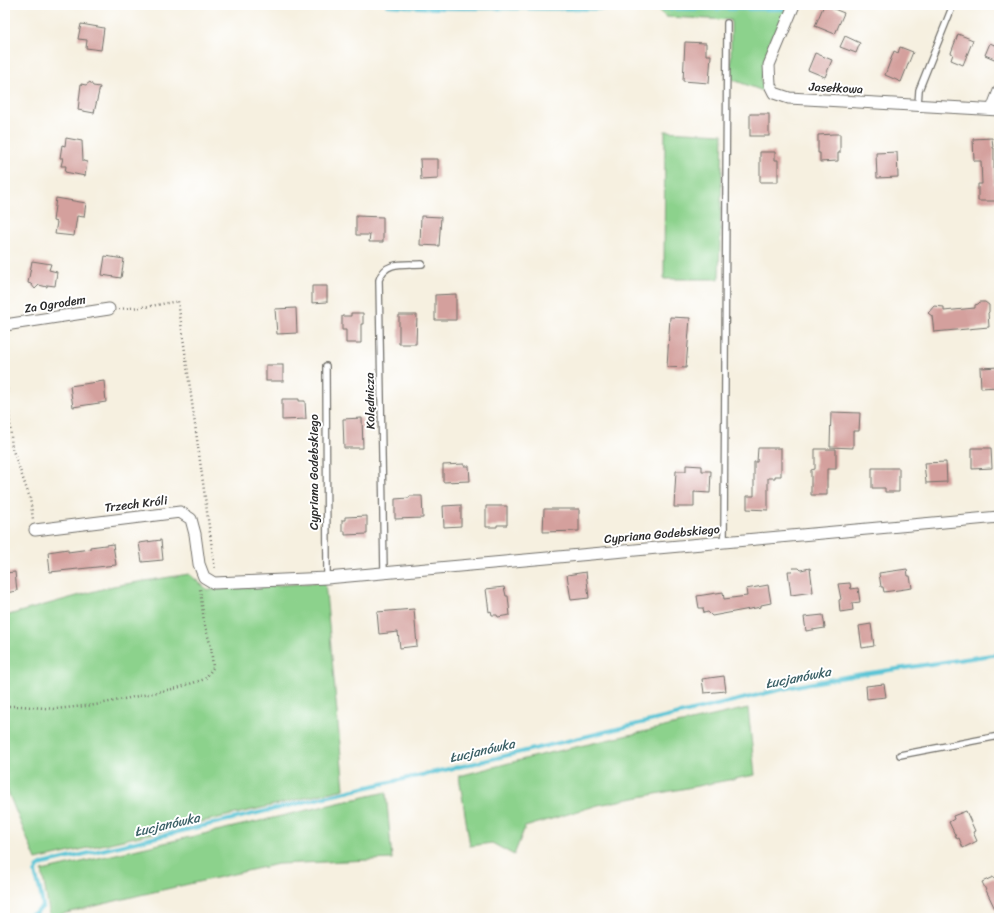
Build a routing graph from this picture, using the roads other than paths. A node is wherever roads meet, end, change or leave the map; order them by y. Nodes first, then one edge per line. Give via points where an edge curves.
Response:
1 (794, 5) edge
2 (953, 5) edge
3 (727, 23) dead end
4 (999, 91) edge
5 (918, 105) junction
6 (995, 110) edge
7 (422, 264) dead end
8 (109, 309) road end
9 (5, 325) edge
10 (326, 366) dead end
11 (999, 517) edge
12 (35, 530) road end
13 (724, 542) junction
14 (384, 572) junction
15 (327, 578) junction
16 (215, 583) joint
17 (999, 736) edge
18 (900, 755) dead end

1 - 5 street, Jasełkowa via 769,65 770,86 774,93 789,98
2 - 5 lane via 919,90
3 - 13 lane
4 - 6 street
5 - 6 street, Jasełkowa
7 - 14 lane, Kolędnicza via 392,265 380,274 379,280
8 - 9 street, Za Ogrodem
10 - 15 lane, Cypriana Godebskiego
11 - 13 street, Cypriana Godebskiego
12 - 16 street, Trzech Króli via 180,512 191,519 198,564 204,577
13 - 14 street, Cypriana Godebskiego
14 - 15 street, Cypriana Godebskiego
15 - 16 street, Cypriana Godebskiego
17 - 18 lane

